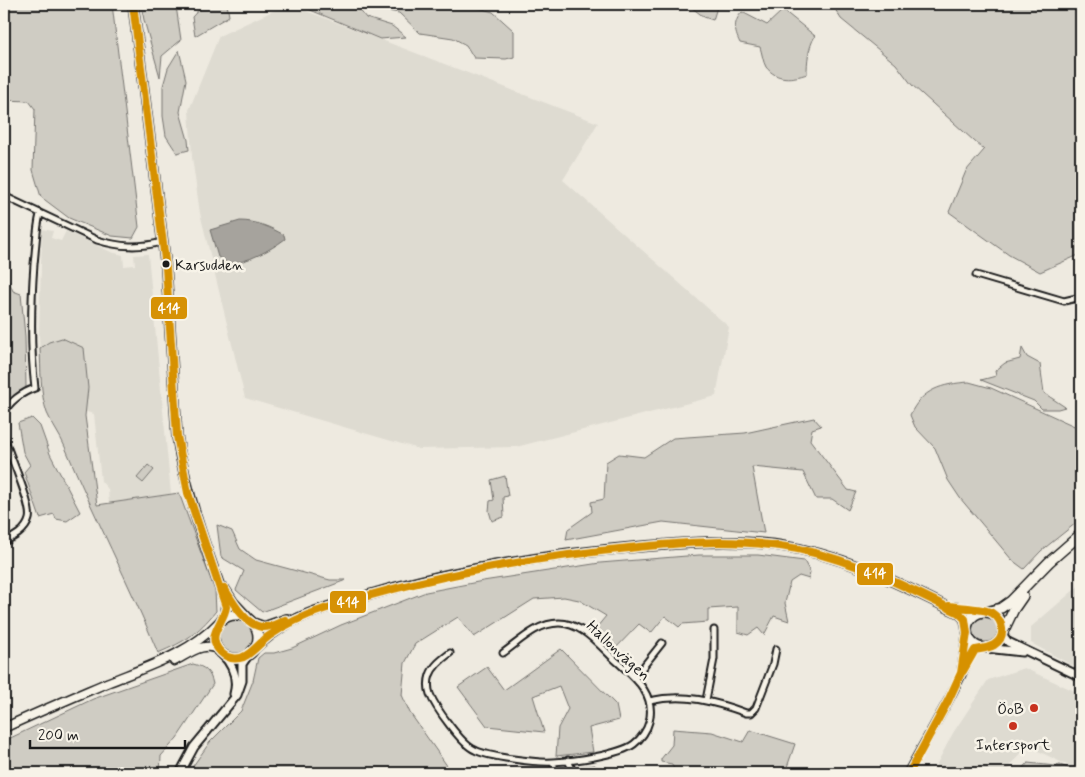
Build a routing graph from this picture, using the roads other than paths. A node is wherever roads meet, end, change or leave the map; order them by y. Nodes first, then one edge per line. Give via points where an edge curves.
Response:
1 (133, 4) edge
2 (4, 196) edge
3 (40, 214) junction
4 (162, 242) junction
5 (976, 275) dead end
6 (1081, 297) edge
7 (4, 414) edge
8 (4, 436) edge
9 (1081, 534) edge
10 (1081, 541) edge
11 (4, 542) edge
12 (216, 576) junction
13 (943, 605) junction
14 (318, 610) junction
15 (984, 612) junction
16 (220, 621) junction
17 (251, 621) junction
18 (714, 630) dead end
19 (967, 632) junction
20 (1003, 633) junction
21 (662, 643) dead end
22 (984, 647) junction
23 (776, 649) dead end
24 (221, 652) junction
25 (250, 653) junction
26 (450, 653) dead end
27 (503, 653) dead end
28 (1032, 654) junction
29 (961, 674) junction
30 (634, 677) junction
31 (1081, 677) edge
32 (706, 700) junction
33 (649, 701) junction
34 (230, 704) junction
35 (4, 728) edge
36 (4, 733) edge
37 (568, 760) junction
38 (554, 762) junction
39 (909, 772) edge
40 (180, 773) edge
41 (554, 773) edge
42 (570, 773) edge

1 - 4 highway
2 - 3 street
3 - 4 street via 113,245 135,247
3 - 7 street via 32,301 35,388 22,394 5,409
4 - 12 highway via 181,462
5 - 6 street via 1064,301
8 - 11 street via 30,514 25,527
9 - 15 highway via 1011,602
10 - 20 highway via 1033,584 1014,609
12 - 16 highway via 226,607
12 - 17 highway via 233,602
13 - 14 highway via 840,559 776,545 709,542 598,550 515,562 406,584
13 - 15 highway
13 - 19 highway via 963,616
14 - 17 highway via 267,627
14 - 25 highway via 280,628
15 - 19 highway via 975,614
15 - 20 highway via 998,618
16 - 17 highway via 236,615
16 - 24 highway via 214,637
16 - 35 main road via 176,655
17 - 25 highway via 257,637
18 - 32 street via 714,659
19 - 22 highway via 973,643
19 - 29 main road
20 - 22 highway via 996,644
20 - 28 street via 1008,642
21 - 30 street
22 - 28 street
22 - 29 main road via 973,652
23 - 32 street via 774,664 756,708 750,713
24 - 25 highway via 236,658
24 - 34 street via 231,664 235,677 235,691
24 - 36 main road via 213,647 200,648
25 - 34 street via 242,664 239,691
26 - 38 street, Hallonvägen via 430,675 429,691 463,742 489,755
27 - 30 street, Hallonvägen via 537,628 567,624 580,629
28 - 31 street
29 - 39 main road
30 - 33 street, Hallonvägen via 646,691
32 - 33 street
33 - 37 street, Hallonvägen via 648,724 636,743 621,750
34 - 40 street via 190,753
37 - 38 street, Hallonvägen
37 - 42 street
38 - 41 street

